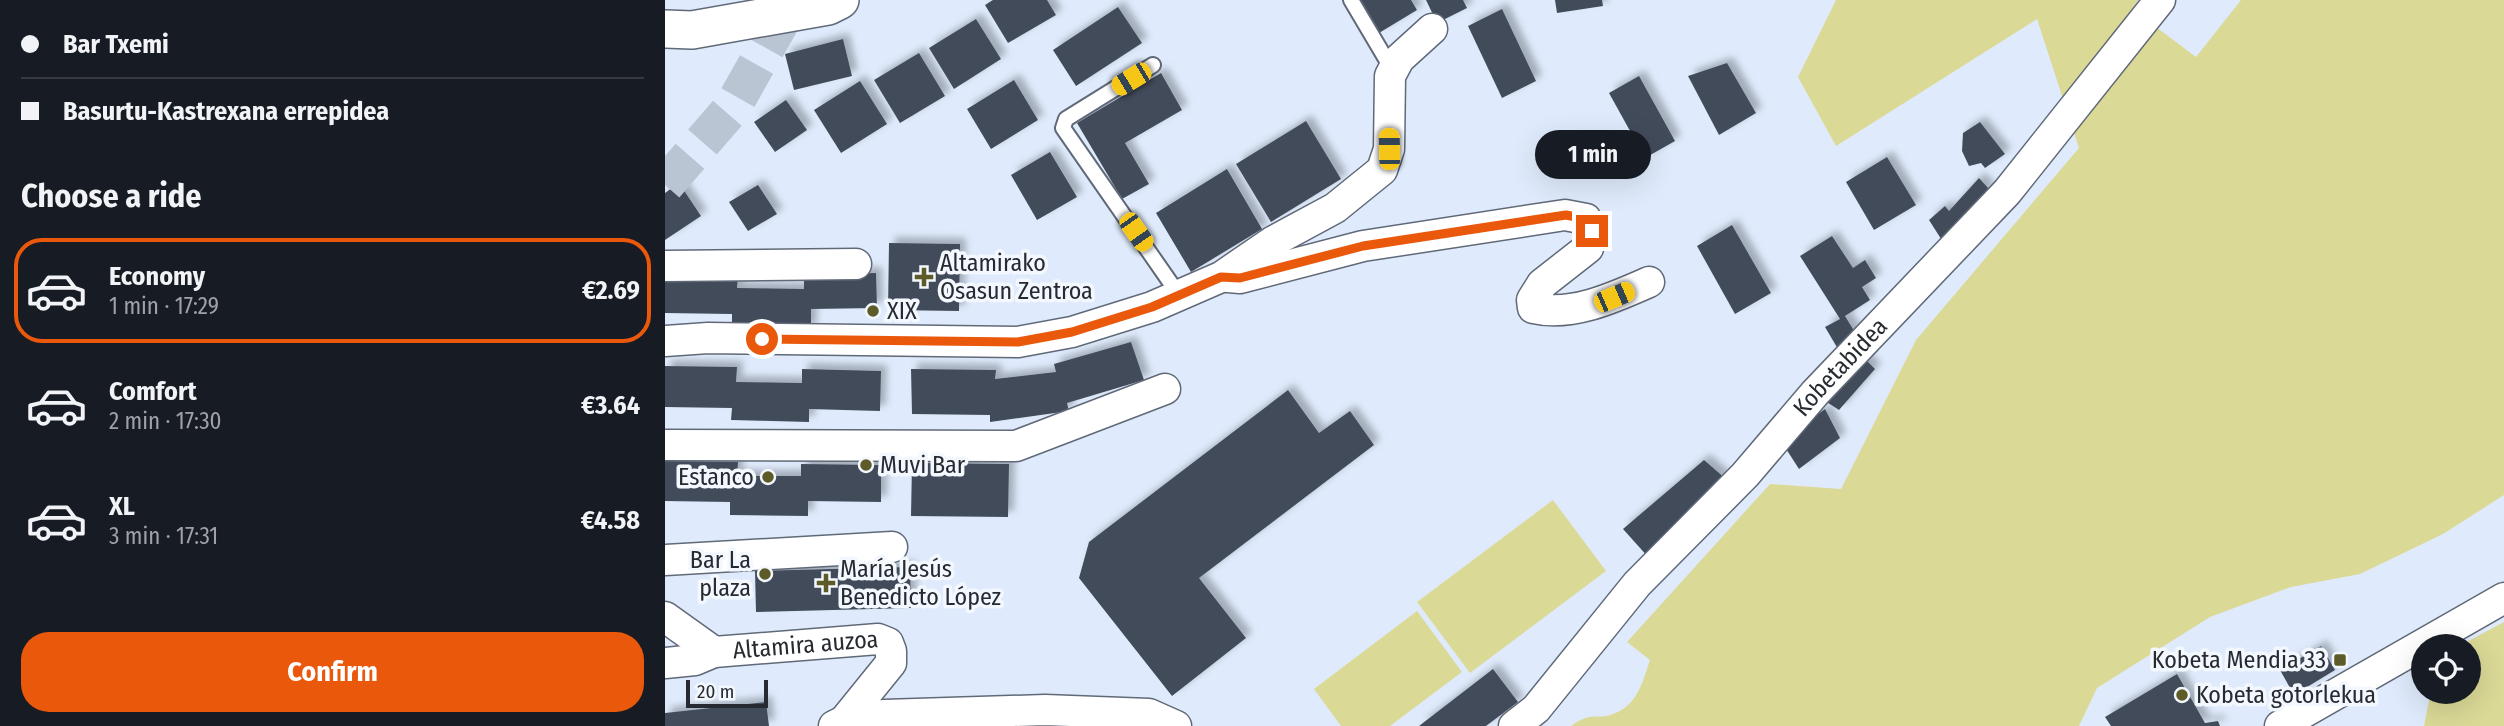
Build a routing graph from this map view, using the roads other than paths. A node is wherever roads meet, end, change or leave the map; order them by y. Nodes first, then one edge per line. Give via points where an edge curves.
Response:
1 (839, 0) edge
2 (1351, 0) edge
3 (2159, 0) edge
4 (665, 29) edge
5 (1432, 29) dead end
6 (1153, 65) dead end
7 (1393, 71) junction
8 (856, 264) dead end
9 (665, 267) edge
10 (1221, 277) junction
11 (1649, 282) dead end
12 (1179, 295) junction
13 (665, 341) edge
14 (1165, 389) dead end
15 (665, 445) edge
16 (891, 547) dead end
17 (665, 560) edge
18 (2504, 598) edge
19 (665, 617) edge
20 (714, 652) junction
21 (665, 663) edge
22 (1038, 718) edge
23 (841, 724) edge
24 (1176, 726) edge
25 (1514, 726) edge
26 (2280, 726) edge

1 - 4 street via 828,6 692,30
2 - 7 lane
3 - 25 street, Kobetabidea via 2007,192 1815,393 1745,475 1637,584 1536,709
5 - 7 street via 1399,59
6 - 12 lane via 1066,119 1063,128
7 - 10 street via 1388,94 1389,149 1381,170 1335,208 1272,242
8 - 9 street
10 - 11 street via 1240,278 1363,246 1566,215 1586,219 1592,231 1588,248 1542,284 1533,307 1554,313
10 - 12 street
12 - 13 street via 1072,332 1018,342
14 - 15 street via 1016,446
16 - 17 street
18 - 26 street
19 - 20 street, Altamira auzoa
20 - 21 street, Altamira auzoa via 695,660
20 - 23 street, Altamira auzoa via 878,639 888,643 891,663
22 - 23 street, Altamira auzoa
22 - 24 street, Altamira auzoa via 1149,714

